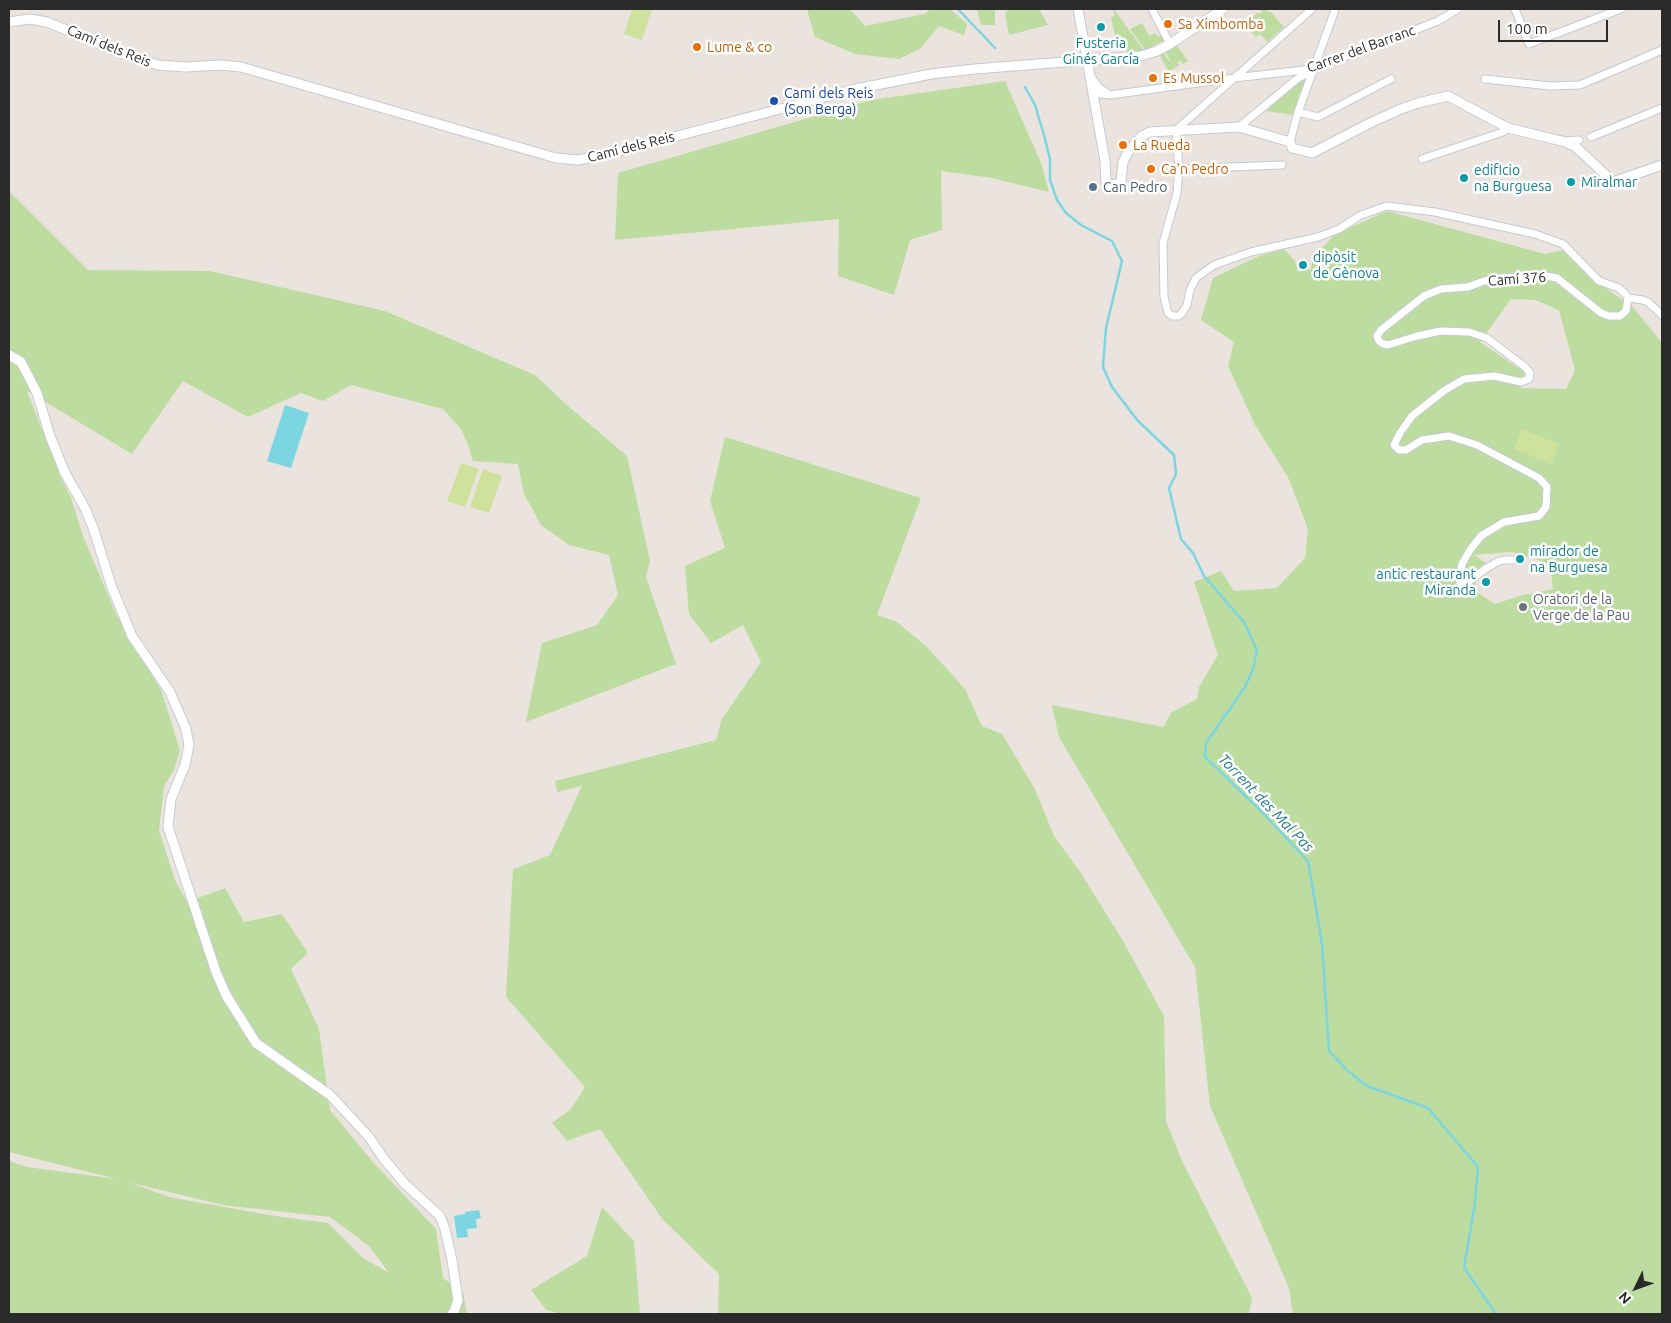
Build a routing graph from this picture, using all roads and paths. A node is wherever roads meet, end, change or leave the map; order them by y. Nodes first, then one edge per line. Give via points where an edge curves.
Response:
1 (1078, 9) edge
2 (1152, 9) edge
3 (1223, 9) edge
4 (1312, 9) edge
5 (1458, 9) edge
6 (1516, 9) edge
7 (1621, 9) edge
8 (1335, 10) dead end
9 (9, 22) edge
10 (1170, 44) junction
11 (1662, 50) edge
12 (1086, 60) junction
13 (1313, 69) junction
14 (1088, 70) junction
15 (1234, 78) junction
16 (1391, 79) dead end
17 (1484, 79) dead end
18 (1093, 92) junction
19 (1110, 95) junction
20 (1662, 108) edge
21 (1298, 112) junction
22 (1239, 128) junction
23 (1508, 128) junction
24 (1176, 130) junction
25 (1591, 137) dead end
26 (1578, 140) dead end
27 (1562, 141) junction
28 (1290, 142) junction
29 (1422, 159) dead end
30 (1282, 165) dead end
31 (1662, 165) edge
32 (1179, 169) junction
33 (1628, 298) junction
34 (1662, 315) edge
35 (9, 355) edge
36 (1513, 560) dead end
37 (452, 1314) edge

1 - 12 street
2 - 10 street
3 - 10 street, Camí dels Reis
4 - 15 street
5 - 13 street, Carrer del Barranc via 1438,21
6 - 7 street via 1529,44
8 - 13 street
9 - 12 street, Camí dels Reis via 30,19 47,22 158,65 241,67 556,158 578,160 931,74
10 - 12 street, Camí dels Reis via 1132,58
11 - 17 street via 1580,85 1550,86
12 - 14 street
13 - 15 street, Carrer del Barranc
13 - 21 street
13 - 22 street
14 - 18 street
14 - 19 street via 1098,87
15 - 19 street, Carrer del Barranc
15 - 24 street
16 - 21 street via 1318,117
18 - 19 street, Carrer del Barranc
18 - 24 street via 1106,182 1110,185 1121,181 1125,158 1142,136 1150,132
20 - 25 street
21 - 28 street
22 - 24 street
22 - 28 street
23 - 27 street
23 - 28 street via 1448,96 1401,109 1312,153 1292,148
23 - 29 street
24 - 32 street
26 - 27 street
27 - 31 street via 1575,146 1613,182
30 - 32 street
32 - 33 street via 1176,196 1163,243 1164,297 1168,313 1172,316 1183,312 1196,278 1214,265 1251,252 1339,230 1359,216 1386,206 1435,212 1535,234 1563,244 1599,281 1619,288
33 - 34 street via 1648,302
33 - 36 street, Camí 376 via 1626,311 1620,316 1610,316 1601,314 1557,278 1501,278 1468,287 1441,289 1424,296 1377,336 1379,341 1388,345 1441,331 1469,332 1487,338 1530,373 1530,379 1521,382 1494,376 1464,379 1412,416 1394,445 1399,450 1406,450 1422,440 1449,436 1477,446 1540,478 1547,487 1546,507 1539,516 1504,522 1481,536 1462,564 1460,583 1467,583 1497,562
35 - 37 street via 21,362 38,392 50,436 65,473 85,508 132,636 170,692 186,729 189,745 185,765 171,799 168,827 226,995 256,1043 330,1095 369,1136 404,1183 440,1216 452,1260 458,1300

